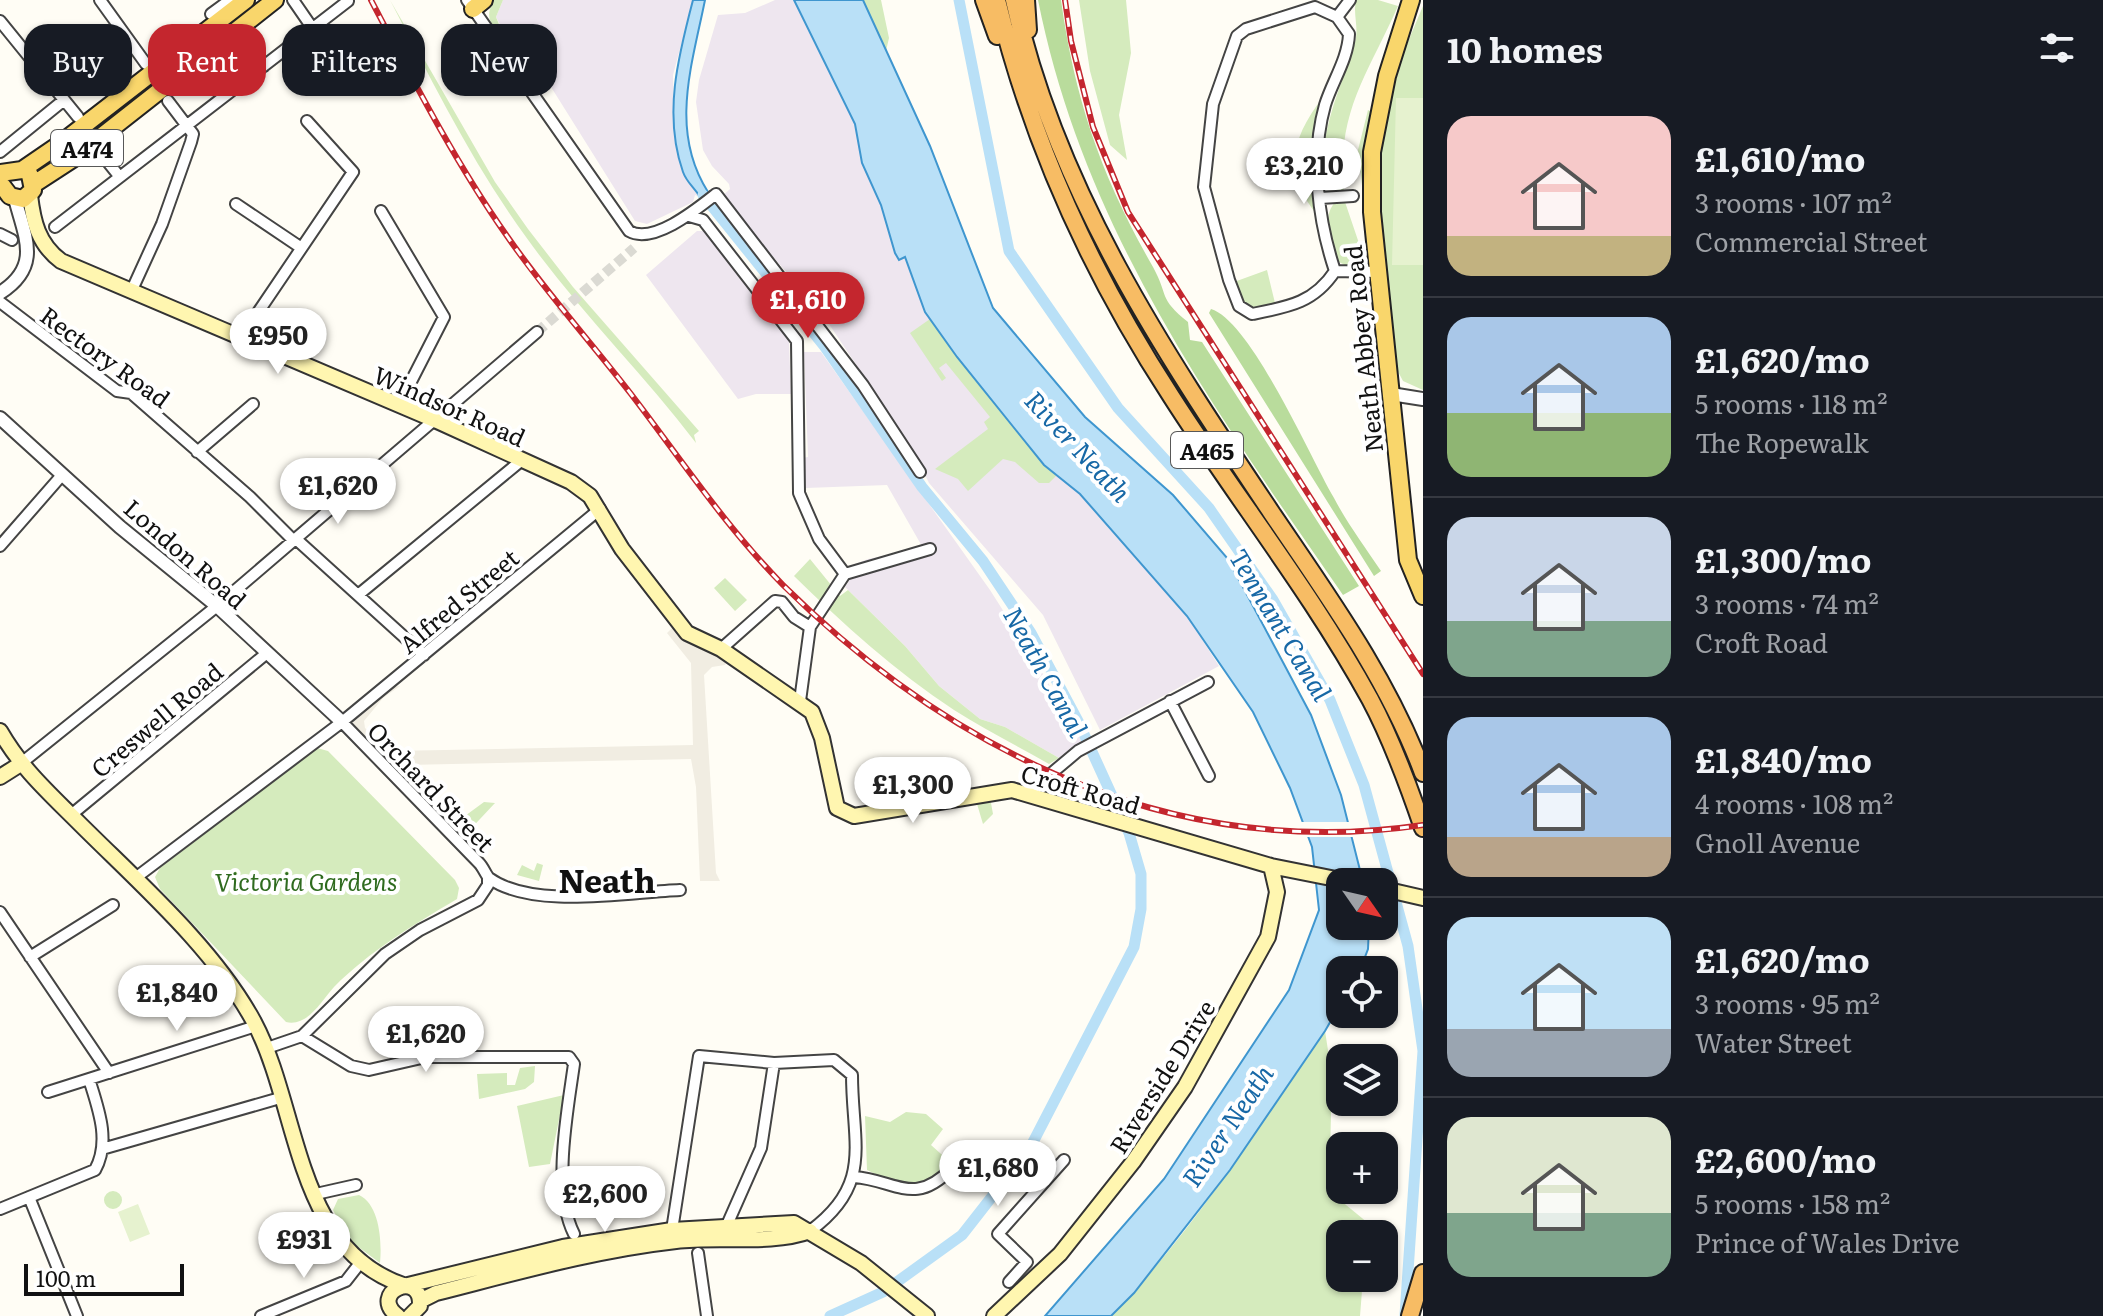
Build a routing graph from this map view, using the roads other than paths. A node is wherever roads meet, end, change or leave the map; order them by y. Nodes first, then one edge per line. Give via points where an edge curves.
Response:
1 (100, 0) edge
2 (246, 0) edge
3 (275, 0) edge
4 (293, 0) edge
5 (984, 0) edge
6 (997, 0) edge
7 (1014, 0) edge
8 (1026, 0) edge
9 (1350, 0) edge
10 (1411, 0) edge
11 (227, 1) edge
12 (348, 1) edge
13 (474, 3) edge
14 (211, 14) dead end
15 (1337, 17) junction
16 (0, 21) edge
17 (310, 24) edge
18 (319, 24) edge
19 (1028, 51) junction
20 (282, 52) edge
21 (1013, 61) junction
22 (146, 64) dead end
23 (266, 64) edge
24 (223, 96) edge
25 (64, 100) junction
26 (168, 101) dead end
27 (78, 117) dead end
28 (307, 121) dead end
29 (186, 123) junction
30 (0, 152) edge
31 (103, 156) dead end
32 (119, 176) junction
33 (14, 183) edge
34 (1353, 196) dead end
35 (1320, 198) junction
36 (236, 204) dead end
37 (381, 211) dead end
38 (689, 216) junction
39 (55, 227) dead end
40 (0, 234) edge
41 (651, 234) junction
42 (12, 240) dead end
43 (300, 247) junction
44 (634, 248) tunnel mouth
45 (1335, 271) junction
46 (1378, 272) junction
47 (131, 292) junction
48 (0, 293) edge
49 (0, 302) edge
50 (537, 332) tunnel mouth
51 (240, 339) junction
52 (1391, 394) junction
53 (1423, 399) edge
54 (253, 404) dead end
55 (399, 405) junction
56 (0, 418) edge
57 (437, 421) junction
58 (197, 452) junction
59 (522, 460) junction
60 (920, 472) dead end
61 (62, 475) junction
62 (600, 509) junction
63 (295, 540) junction
64 (0, 546) edge
65 (930, 549) dead end
66 (845, 574) junction
67 (358, 595) junction
68 (1423, 596) edge
69 (217, 606) junction
70 (810, 627) junction
71 (721, 649) junction
72 (267, 653) junction
73 (424, 655) junction
74 (1208, 682) dead end
75 (800, 701) junction
76 (1170, 701) junction
77 (342, 722) junction
78 (0, 731) edge
79 (19, 765) junction
80 (1423, 773) edge
81 (1209, 776) dead end
82 (0, 777) edge
83 (1028, 793) junction
84 (71, 815) junction
85 (1423, 828) edge
86 (1271, 866) junction
87 (1308, 872) junction
88 (1326, 876) edge
89 (488, 878) junction
90 (134, 879) junction
91 (680, 890) dead end
92 (1277, 892) junction
93 (1398, 892) edge
94 (1423, 898) edge
95 (113, 905) dead end
96 (0, 912) edge
97 (30, 957) junction
98 (256, 1026) junction
99 (302, 1036) junction
100 (267, 1048) junction
101 (774, 1063) junction
102 (109, 1073) junction
103 (89, 1079) junction
104 (48, 1092) dead end
105 (280, 1098) junction
106 (102, 1149) junction
107 (1064, 1160) dead end
108 (951, 1169) dead end
109 (854, 1177) junction
110 (356, 1185) dead end
111 (316, 1194) junction
112 (29, 1197) junction
113 (0, 1209) edge
114 (727, 1225) junction
115 (672, 1230) junction
116 (810, 1231) junction
117 (574, 1234) dead end
118 (698, 1253) dead end
119 (360, 1263) junction
120 (1423, 1273) edge
121 (379, 1277) junction
122 (1009, 1282) dead end
123 (406, 1285) junction
124 (420, 1301) junction
125 (390, 1309) edge
126 (268, 1315) edge
127 (77, 1316) edge
128 (410, 1316) edge
129 (705, 1316) edge
130 (927, 1316) edge
131 (994, 1316) edge
132 (1410, 1316) edge

1 - 22 street
2 - 33 main road, A474
3 - 33 main road, A474 via 74,158
4 - 17 street
5 - 21 highway, A465 via 993,30
6 - 21 highway, A465
7 - 19 highway, A465
8 - 19 highway, A465
9 - 15 street
10 - 46 main road, Neath Abbey Road via 1387,76 1372,152
11 - 14 street
12 - 18 street
13 - 41 street via 622,224 636,235
15 - 35 street via 1345,24 1348,43 1318,143
15 - 45 street via 1315,7 1237,36 1213,104 1204,187 1229,280 1245,312 1306,301
16 - 25 street
19 - 80 highway, A465 via 1080,196 1114,264 1179,374 1354,635
20 - 23 street
21 - 85 highway, A465 via 1053,174 1103,282 1170,395 1370,699
24 - 29 street
25 - 27 street
25 - 30 street
26 - 29 street
28 - 43 street via 353,172
29 - 32 street
29 - 47 street via 191,142
31 - 32 street
32 - 39 street
33 - 47 main road, Windsor Road via 49,253
33 - 48 street via 28,258 20,278
34 - 35 street
35 - 45 street
36 - 43 street
37 - 55 street via 444,317
38 - 41 street
38 - 60 street via 716,194 863,385
38 - 66 street via 703,220 797,341 799,493 819,539
40 - 42 street
41 - 44 street
43 - 51 street
45 - 46 street
46 - 52 main road, Neath Abbey Road
47 - 51 main road, Windsor Road
49 - 58 street, Rectory Road via 117,391 131,393
50 - 57 street
51 - 55 main road, Windsor Road
52 - 53 street
52 - 68 main road, Neath Abbey Road via 1407,554
54 - 58 street
55 - 57 main road, Windsor Road
56 - 61 street, London Road
57 - 59 main road, Windsor Road
57 - 63 street
58 - 63 street, Rectory Road
59 - 62 main road, Windsor Road via 571,482
59 - 67 street
61 - 64 street
61 - 69 street, London Road
62 - 71 main road, Windsor Road via 667,611 698,640
62 - 73 street, Alfred Street
63 - 67 street, Rectory Road
63 - 69 street
65 - 66 street
66 - 70 street
67 - 73 street, Rectory Road
69 - 72 street, London Road
69 - 79 street
70 - 71 street via 775,601
70 - 75 street
71 - 75 main road
72 - 77 street, London Road
72 - 84 street, Creswell Road
73 - 77 street, Alfred Street
74 - 76 street
75 - 83 main road, Croft Road via 812,712 822,738 837,808 854,816 1000,789
76 - 81 street
76 - 83 street via 1078,751
77 - 89 street, Orchard Street
77 - 90 street
78 - 79 main road
79 - 82 main road
79 - 84 main road
83 - 86 main road, Croft Road
84 - 90 main road
86 - 87 main road, Croft Road
86 - 92 main road, Riverside Drive
87 - 88 main road, Croft Road
87 - 92 main road
89 - 91 street, Orchard Street via 523,893 561,896
89 - 99 street via 478,900 385,954
90 - 98 main road via 234,986
92 - 131 main road, Riverside Drive via 1260,954 1160,1124 1060,1254
93 - 94 main road
95 - 97 street
96 - 97 street
97 - 102 street
98 - 100 main road
98 - 102 street
99 - 100 street
99 - 117 street via 351,1066 369,1070 426,1057 569,1057 574,1064 562,1194
100 - 105 main road
101 - 109 street via 834,1060 852,1075 858,1162
101 - 114 street via 761,1148
101 - 115 street via 699,1056
102 - 103 street
103 - 104 street
103 - 106 street via 102,1121
105 - 106 street
105 - 111 main road
106 - 112 street via 95,1170
107 - 122 street via 998,1234 1027,1262
108 - 109 street via 918,1190 906,1191
109 - 116 street via 825,1220
110 - 111 street
111 - 119 main road via 334,1237
112 - 113 street
112 - 127 street
114 - 115 main road
114 - 116 main road via 794,1223
115 - 123 main road via 563,1247
116 - 124 main road via 792,1238 674,1241 565,1260
116 - 130 main road via 861,1263
118 - 129 street
119 - 121 main road
119 - 126 street via 346,1281
120 - 132 highway
121 - 123 main road
121 - 125 main road
123 - 124 main road via 417,1291
123 - 125 main road via 393,1289
124 - 128 main road

